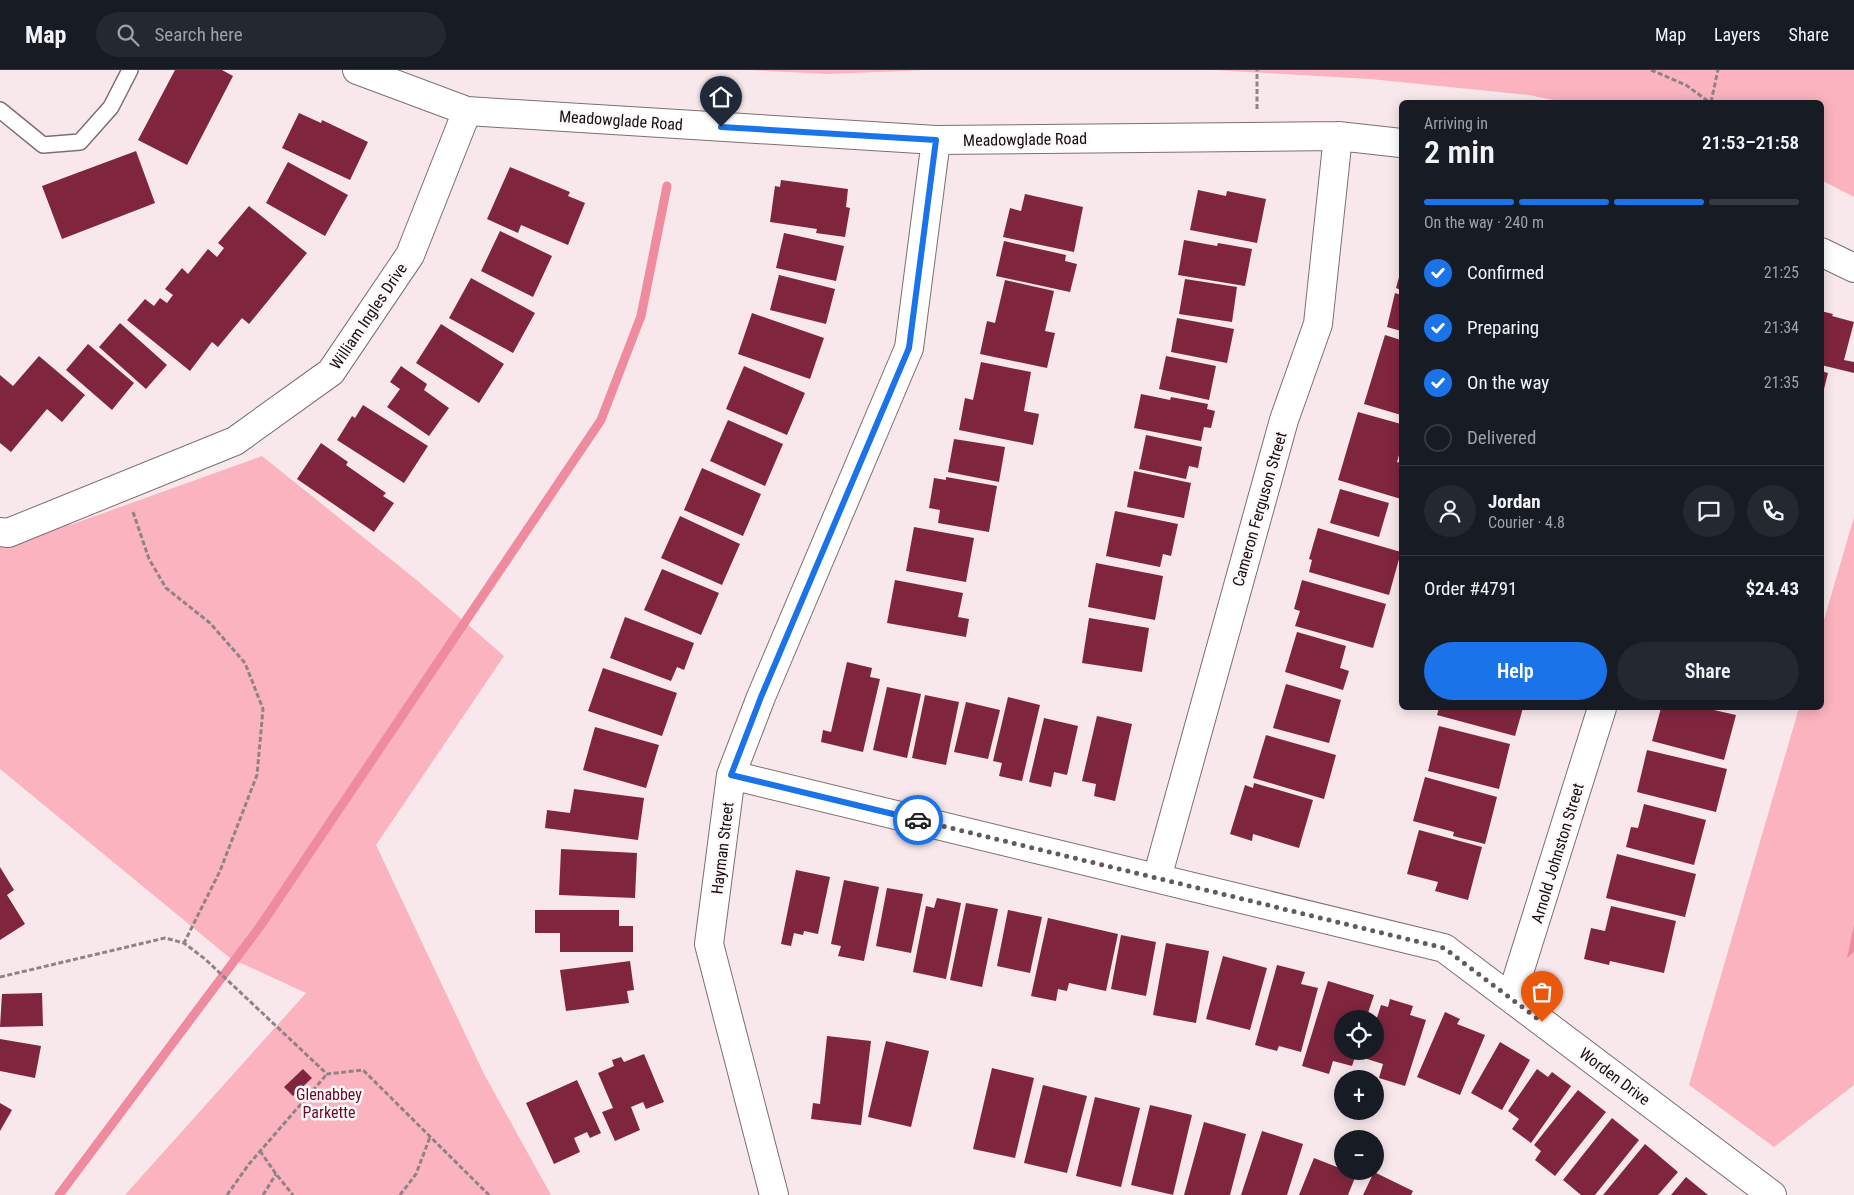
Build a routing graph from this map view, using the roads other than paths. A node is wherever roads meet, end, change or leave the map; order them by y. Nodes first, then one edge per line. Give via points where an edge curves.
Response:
1 (130, 70) edge
2 (357, 70) edge
3 (0, 110) edge
4 (467, 111) junction
5 (1338, 136) junction
6 (936, 140) junction
7 (1399, 143) edge
8 (1824, 253) edge
9 (1854, 268) edge
10 (0, 532) edge
11 (1601, 710) edge
12 (731, 775) junction
13 (1157, 878) junction
14 (1511, 998) junction
15 (774, 1195) edge
16 (1772, 1195) edge

1 - 3 lane via 111,107 80,142 43,145
2 - 4 street, Meadowglade Road
4 - 6 street, Meadowglade Road
4 - 10 street, William Ingles Drive via 410,255 331,372 235,441 8,533
5 - 6 street, Meadowglade Road
5 - 7 street, Meadowglade Road
5 - 13 street, Cameron Ferguson Street via 1318,324 1284,420
6 - 12 street, Hayman Street via 909,348
8 - 9 street
11 - 14 street, Arnold Johnston Street
12 - 13 street, Worden Drive
12 - 15 street, Hayman Street via 709,944
13 - 14 street, Worden Drive via 1444,948
14 - 16 street, Worden Drive

